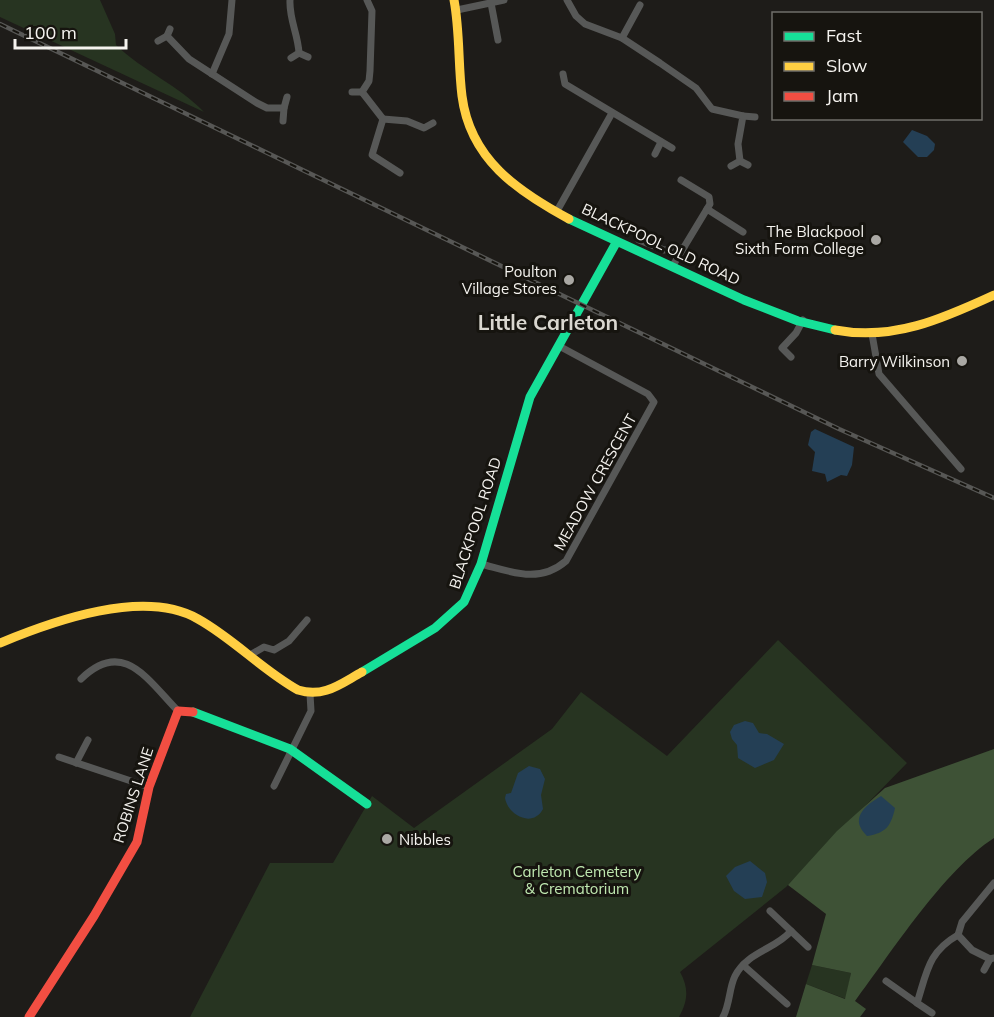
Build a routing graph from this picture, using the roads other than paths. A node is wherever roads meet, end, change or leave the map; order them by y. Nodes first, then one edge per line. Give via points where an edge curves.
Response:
1 (232, 0) edge
2 (290, 0) edge
3 (367, 0) edge
4 (454, 0) edge
5 (502, 0) edge
6 (567, 0) edge
7 (491, 3) junction
8 (640, 5) dead end
9 (457, 10) junction
10 (622, 38) junction
11 (498, 40) dead end
12 (158, 41) dead end
13 (299, 53) junction
14 (308, 57) dead end
15 (291, 58) dead end
16 (212, 74) junction
17 (564, 74) dead end
18 (565, 84) junction
19 (557, 88) dead end
20 (352, 92) dead end
21 (362, 92) junction
22 (287, 97) dead end
23 (284, 108) junction
24 (612, 113) junction
25 (743, 116) junction
26 (755, 117) dead end
27 (383, 119) junction
28 (283, 121) dead end
29 (434, 123) dead end
30 (661, 142) junction
31 (672, 147) dead end
32 (654, 154) dead end
33 (740, 161) junction
34 (748, 165) dead end
35 (731, 166) dead end
36 (400, 173) dead end
37 (681, 180) dead end
38 (708, 209) junction
39 (556, 212) junction
40 (743, 232) dead end
41 (639, 240) dead end
42 (616, 243) junction
43 (684, 248) junction
44 (672, 267) junction
45 (994, 296) edge
46 (803, 320) junction
47 (872, 334) junction
48 (559, 346) junction
49 (791, 357) dead end
50 (962, 469) dead end
51 (481, 564) junction
52 (307, 620) dead end
53 (0, 643) edge
54 (250, 655) junction
55 (81, 678) dead end
56 (310, 694) junction
57 (178, 711) junction
58 (87, 740) dead end
59 (290, 749) junction
60 (58, 757) dead end
61 (76, 763) junction
62 (274, 786) dead end
63 (149, 787) junction
64 (367, 804) dead end
65 (994, 883) edge
66 (770, 911) dead end
67 (791, 931) junction
68 (958, 935) junction
69 (808, 946) dead end
70 (992, 958) edge
71 (743, 965) junction
72 (984, 970) dead end
73 (886, 981) dead end
74 (778, 984) dead end
75 (770, 988) junction
76 (916, 1003) junction
77 (787, 1004) dead end
78 (932, 1013) dead end
79 (29, 1017) edge
80 (723, 1017) edge

1 - 16 street via 229,33
2 - 13 street
3 - 21 street via 372,10 370,71
4 - 9 main road, BLACKPOOL OLD ROAD
5 - 7 street
6 - 10 street via 585,24
7 - 9 street
7 - 11 street
8 - 10 street
9 - 39 main road, BLACKPOOL OLD ROAD via 465,117 476,144 494,168
10 - 25 street via 696,88 712,109
12 - 16 street via 168,33 189,59
13 - 14 street
13 - 15 street
16 - 23 street via 257,104
17 - 18 street
18 - 19 street
18 - 24 street
20 - 21 street
21 - 27 street
22 - 23 street
23 - 28 street
24 - 30 street
24 - 39 street
25 - 26 street
25 - 33 street via 738,144
27 - 29 street via 407,121 425,132
27 - 36 street via 372,154
30 - 31 street
30 - 32 street
33 - 34 street
33 - 35 street
37 - 38 street via 709,198
38 - 40 street
38 - 43 street
39 - 42 main road, BLACKPOOL OLD ROAD
41 - 43 street via 668,251
42 - 44 main road, BLACKPOOL OLD ROAD
42 - 48 main road, BLACKPOOL ROAD
43 - 44 street
44 - 46 main road, BLACKPOOL OLD ROAD via 716,289
45 - 47 main road, BLACKPOOL OLD ROAD via 912,330
46 - 47 main road, BLACKPOOL OLD ROAD via 827,328
46 - 49 street via 782,348
47 - 50 street via 879,374
48 - 51 main road, BLACKPOOL ROAD via 530,397
48 - 51 street, MEADOW CRESCENT via 648,394 654,402 566,561 554,571 528,576
51 - 56 main road, BLACKPOOL ROAD via 464,602 449,618 329,691
52 - 54 street via 289,641 274,650 264,647
53 - 54 main road via 70,619 134,607 181,611
54 - 56 main road via 287,684
55 - 57 street via 96,664 127,663
56 - 59 street via 310,711
57 - 59 main road via 198,712
57 - 63 main road, ROBINS LANE
58 - 61 street
59 - 62 street
59 - 64 main road
60 - 61 street
61 - 63 street
63 - 79 main road, ROBINS LANE via 137,842
65 - 68 street via 962,922
66 - 67 street
67 - 69 street
67 - 71 street
68 - 70 street via 972,950
68 - 76 street via 943,944 929,961
70 - 72 street
71 - 75 street
71 - 80 street via 735,976
73 - 76 street
74 - 75 street
75 - 77 street
76 - 78 street

